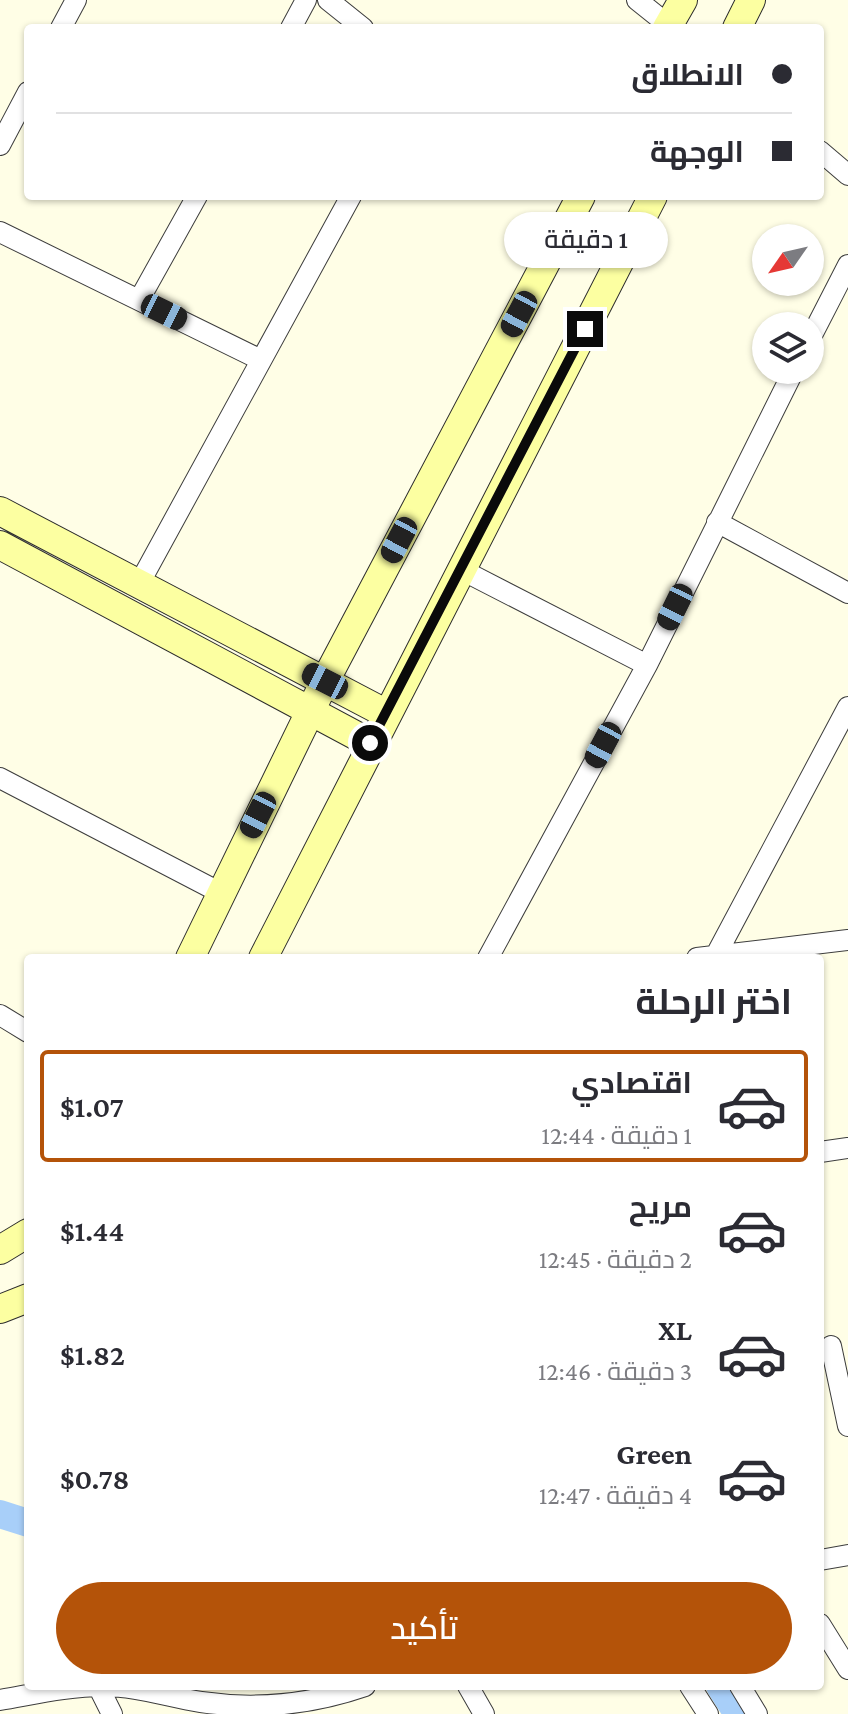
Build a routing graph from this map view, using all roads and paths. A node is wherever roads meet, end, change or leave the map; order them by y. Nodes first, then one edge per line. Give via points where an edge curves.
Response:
1 (76, 0) edge
2 (306, 0) edge
3 (328, 0) edge
4 (637, 0) edge
5 (683, 0) edge
6 (751, 0) edge
7 (63, 24) edge
8 (293, 24) edge
9 (358, 24) edge
10 (665, 24) edge
11 (671, 24) edge
12 (739, 24) edge
13 (24, 100) edge
14 (0, 145) edge
15 (824, 154) edge
16 (848, 175) edge
17 (195, 200) edge
18 (349, 200) edge
19 (576, 200) edge
20 (651, 200) edge
21 (0, 232) edge
22 (848, 265) edge
23 (139, 300) junction
24 (824, 312) edge
25 (261, 360) junction
26 (787, 384) edge
27 (0, 511) edge
28 (717, 522) junction
29 (0, 545) edge
30 (462, 570) junction
31 (139, 584) junction
32 (848, 593) edge
33 (647, 665) junction
34 (325, 681) junction
35 (848, 707) edge
36 (309, 711) junction
37 (385, 713) junction
38 (370, 743) junction
39 (0, 778) edge
40 (219, 892) junction
41 (848, 940) edge
42 (192, 954) edge
43 (265, 954) edge
44 (490, 954) edge
45 (708, 954) edge
46 (725, 954) edge
47 (0, 1015) edge
48 (24, 1030) edge
49 (848, 1148) edge
50 (824, 1151) edge
51 (24, 1235) edge
52 (0, 1250) edge
53 (24, 1300) edge
54 (0, 1309) edge
55 (833, 1346) edge
56 (848, 1426) edge
57 (848, 1555) edge
58 (824, 1559) edge
59 (824, 1630) edge
60 (848, 1669) edge
61 (55, 1690) edge
62 (100, 1690) edge
63 (137, 1690) edge
64 (351, 1690) edge
65 (470, 1690) edge
66 (693, 1690) edge
67 (742, 1690) edge
68 (0, 1700) edge
69 (284, 1709) edge
70 (112, 1714) edge
71 (484, 1714) edge
72 (708, 1714) edge
73 (757, 1714) edge

1 - 7 street
2 - 8 street
3 - 9 street
4 - 10 street
5 - 11 street
6 - 12 street
13 - 14 street
15 - 16 street
17 - 23 street
18 - 25 street
19 - 34 street
20 - 30 street
21 - 23 street
22 - 24 street
23 - 25 street
25 - 31 street
26 - 28 street
27 - 31 street
28 - 32 street
28 - 33 street
29 - 36 street
30 - 33 street
30 - 37 street
31 - 34 street
33 - 44 street
34 - 36 street
34 - 37 street
35 - 45 street
36 - 38 street
36 - 40 street
37 - 38 street
38 - 43 street
39 - 40 street
40 - 42 street
41 - 46 street
47 - 48 street
49 - 50 street
51 - 52 street
53 - 54 street
55 - 56 street
57 - 58 street
59 - 60 street
61 - 68 street
62 - 70 street
63 - 69 street
64 - 69 street
65 - 71 street
66 - 72 street
67 - 73 street

